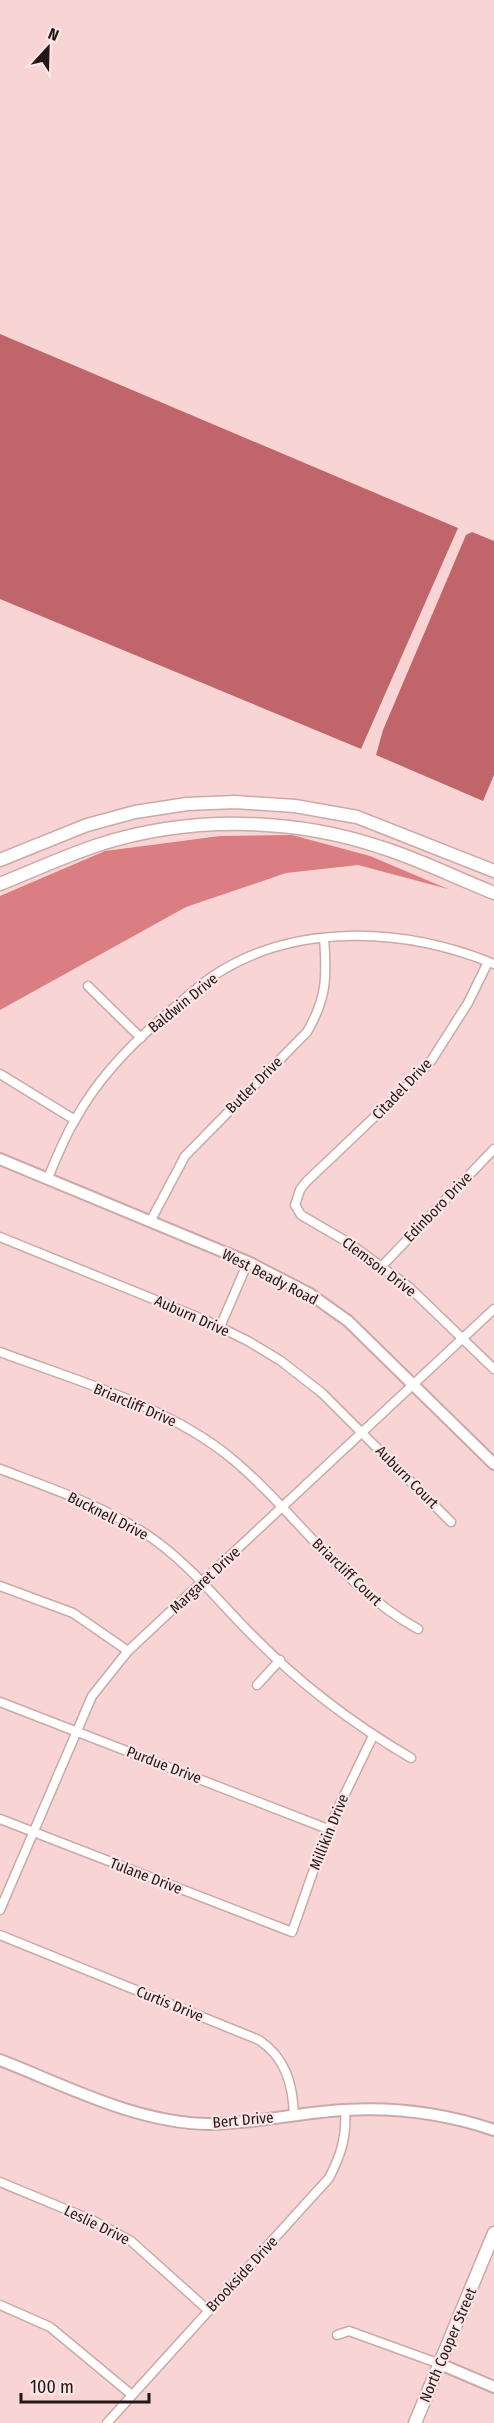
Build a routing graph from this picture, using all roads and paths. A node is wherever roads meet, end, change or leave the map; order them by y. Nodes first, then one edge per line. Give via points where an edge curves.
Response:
1 (0, 860) edge
2 (494, 871) edge
3 (0, 884) edge
4 (494, 893) edge
5 (324, 938) junction
6 (491, 963) edge
7 (88, 986) dead end
8 (141, 1038) junction
9 (0, 1074) edge
10 (75, 1120) junction
11 (494, 1149) edge
12 (0, 1159) edge
13 (48, 1178) junction
14 (296, 1200) joint
15 (150, 1222) junction
16 (0, 1237) edge
17 (248, 1262) junction
18 (382, 1266) junction
19 (494, 1309) edge
20 (219, 1327) junction
21 (462, 1339) junction
22 (0, 1352) edge
23 (494, 1369) edge
24 (412, 1385) junction
25 (362, 1432) junction
26 (494, 1464) edge
27 (0, 1469) edge
28 (282, 1507) junction
29 (451, 1522) dead end
30 (202, 1583) junction
31 (0, 1586) edge
32 (418, 1629) dead end
33 (128, 1651) junction
34 (280, 1660) junction
35 (257, 1685) dead end
36 (0, 1702) edge
37 (75, 1731) junction
38 (373, 1736) junction
39 (411, 1758) dead end
40 (0, 1819) edge
41 (328, 1829) junction
42 (32, 1831) junction
43 (0, 1910) edge
44 (291, 1932) joint
45 (0, 1935) edge
46 (0, 2060) edge
47 (345, 2110) junction
48 (294, 2116) junction
49 (494, 2130) edge
50 (0, 2182) edge
51 (494, 2233) edge
52 (0, 2305) edge
53 (209, 2311) junction
54 (337, 2335) dead end
55 (440, 2364) junction
56 (494, 2387) edge
57 (132, 2395) junction
58 (107, 2423) edge
59 (415, 2423) edge

1 - 2 main road via 87,825 135,812 235,802 295,806 357,817
3 - 4 main road via 99,845 167,829 231,824 302,827 380,847
5 - 6 street, Baldwin Drive via 399,938
5 - 8 street, Baldwin Drive via 273,948 234,964 213,976
5 - 15 street, Butler Drive via 326,984 307,1032 185,1156
6 - 14 street, Citadel Drive via 431,1061 306,1182
7 - 8 street
8 - 10 street, Baldwin Drive
9 - 10 street
10 - 13 street, Baldwin Drive
11 - 18 street, Edinboro Drive
12 - 13 street, West Beady Road
13 - 15 street, West Beady Road
14 - 18 street, Clemson Drive via 301,1215
15 - 17 street, West Beady Road
16 - 20 street, Auburn Drive
17 - 20 street
17 - 24 street, West Beady Road via 310,1294 348,1321
18 - 21 street, Clemson Drive
19 - 21 street, Margaret Drive
20 - 25 street, Auburn Drive via 281,1361
21 - 23 street, Clemson Drive
21 - 24 street, Margaret Drive
22 - 28 street, Briarcliff Drive via 155,1411 190,1430 229,1457
24 - 25 street, Margaret Drive
24 - 26 street, West Beady Road
25 - 28 street, Margaret Drive
25 - 29 street, Auburn Court
27 - 30 street, Bucknell Drive via 126,1522 168,1551
28 - 30 street, Margaret Drive
28 - 32 street, Briarcliff Court via 378,1603
30 - 33 street, Margaret Drive
30 - 34 street, Bucknell Drive
31 - 33 street via 73,1613
33 - 37 street, Margaret Drive via 92,1696
34 - 35 street
34 - 38 street, Bucknell Drive
36 - 37 street, Purdue Drive
37 - 41 street, Purdue Drive
37 - 42 street, Margaret Drive
38 - 39 street, Bucknell Drive
38 - 41 street, Millikin Drive
40 - 42 street, Tulane Drive
41 - 44 street, Millikin Drive
42 - 43 street, Margaret Drive
42 - 44 street, Tulane Drive
45 - 48 street, Curtis Drive via 259,2040 286,2070
46 - 48 street, Bert Drive via 142,2115 209,2124
47 - 48 street, Bert Drive
47 - 49 street, Bert Drive via 414,2112
47 - 53 street, Brookside Drive via 346,2132 340,2157 329,2178
50 - 53 street, Leslie Drive via 131,2241
51 - 55 main road, North Cooper Street
52 - 57 street via 51,2327
53 - 57 street, Brookside Drive
54 - 55 street via 349,2331
55 - 56 street
55 - 59 main road, North Cooper Street
57 - 58 street, Brookside Drive

